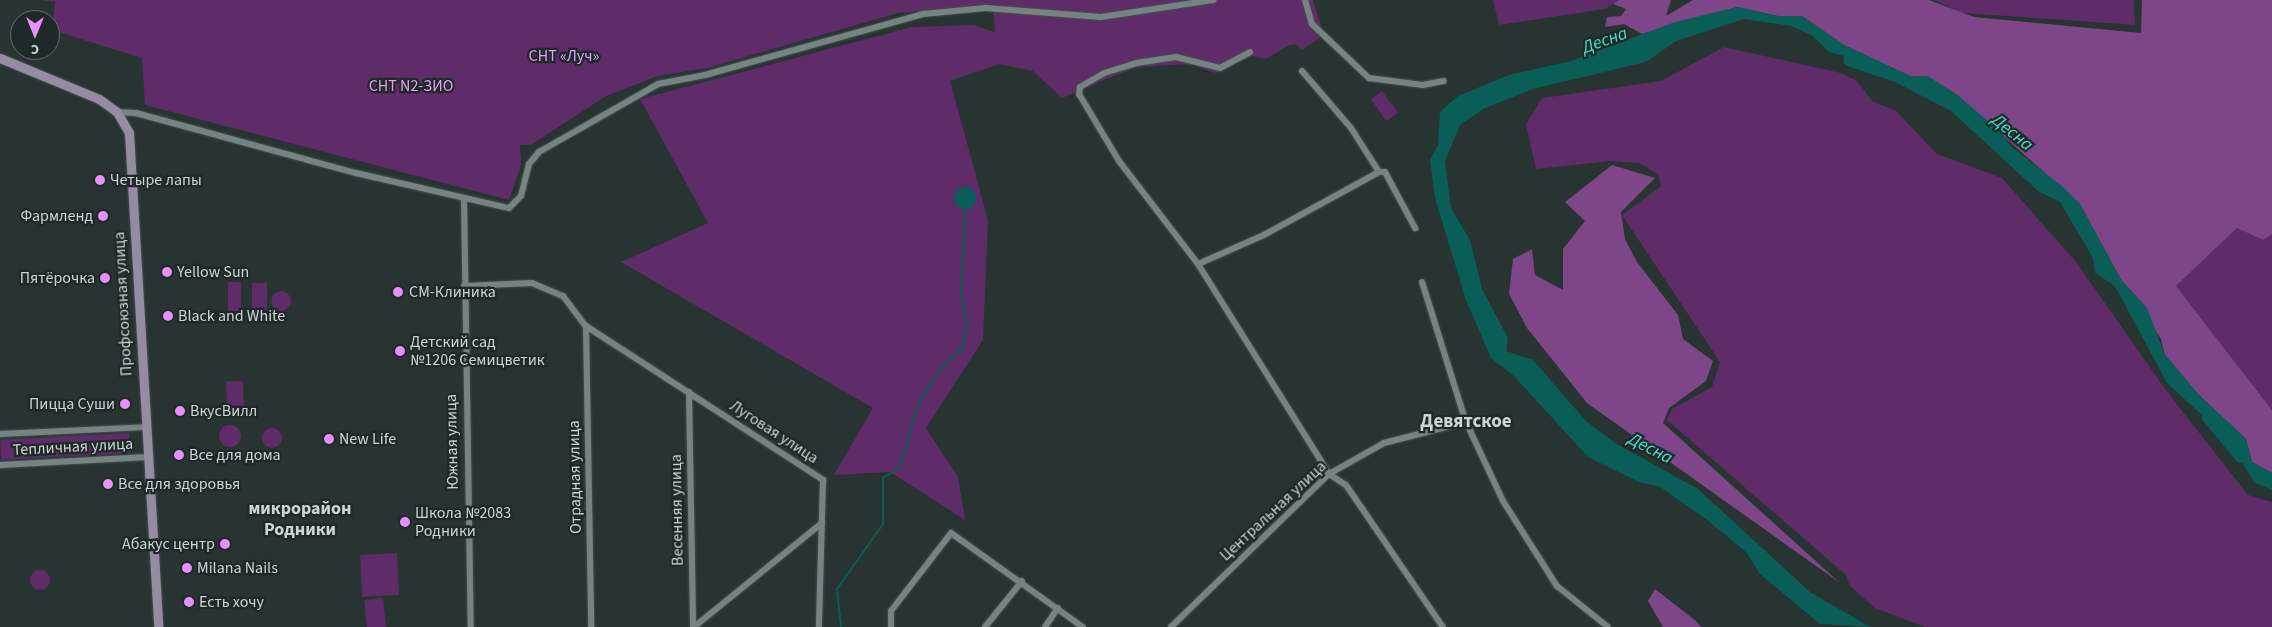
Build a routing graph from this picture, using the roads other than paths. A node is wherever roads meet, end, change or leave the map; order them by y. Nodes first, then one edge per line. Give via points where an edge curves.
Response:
1 (1214, 0) edge
2 (1305, 0) edge
3 (1250, 52) dead end
4 (0, 58) edge
5 (1302, 71) dead end
6 (1444, 82) dead end
7 (117, 112) junction
8 (1379, 172) junction
9 (464, 199) junction
10 (1415, 228) dead end
11 (1198, 264) junction
12 (1422, 282) dead end
13 (464, 286) junction
14 (586, 326) junction
15 (689, 392) junction
16 (1466, 422) junction
17 (146, 427) junction
18 (0, 434) edge
19 (148, 457) junction
20 (0, 465) edge
21 (1328, 474) junction
22 (822, 523) junction
23 (1022, 580) junction
24 (1058, 608) junction
25 (158, 627) edge
26 (471, 627) edge
27 (591, 627) edge
28 (694, 627) edge
29 (820, 627) edge
30 (891, 627) edge
31 (985, 627) edge
32 (1045, 627) edge
33 (1083, 627) edge
34 (1171, 627) edge
35 (1443, 627) edge
36 (1608, 627) edge

1 - 9 street via 1101,17 986,8 882,22 639,92 539,152 529,164 521,196 509,208
2 - 6 street via 1312,24 1369,78 1423,85
3 - 11 street via 1220,68 1176,57 1136,63 1080,87 1079,94 1119,161
4 - 7 main road via 76,86
5 - 8 street via 1351,128
7 - 9 street via 146,115
7 - 17 main road, Профсоюзная улица via 130,146
8 - 10 street via 1385,172
8 - 11 street via 1264,235
9 - 13 street, Южная улица
11 - 21 street
12 - 16 street
13 - 14 street, Луговая улица via 532,284 563,296
13 - 26 street, Южная улица
14 - 15 street, Луговая улица
14 - 27 street, Отрадная улица
15 - 22 street, Луговая улица via 823,480
15 - 28 street, Весенняя улица
16 - 21 street, Центральная улица via 1384,443
16 - 36 street via 1503,501 1557,586
17 - 18 street, Тепличная улица
17 - 19 main road, Профсоюзная улица
19 - 20 street, Тепличная улица
19 - 25 main road, Профсоюзная улица
21 - 34 street, Центральная улица
21 - 35 street via 1346,485
22 - 28 street
22 - 29 street, Луговая улица
23 - 24 street
23 - 30 street via 951,533 891,612
23 - 31 street
24 - 32 street
24 - 33 street

